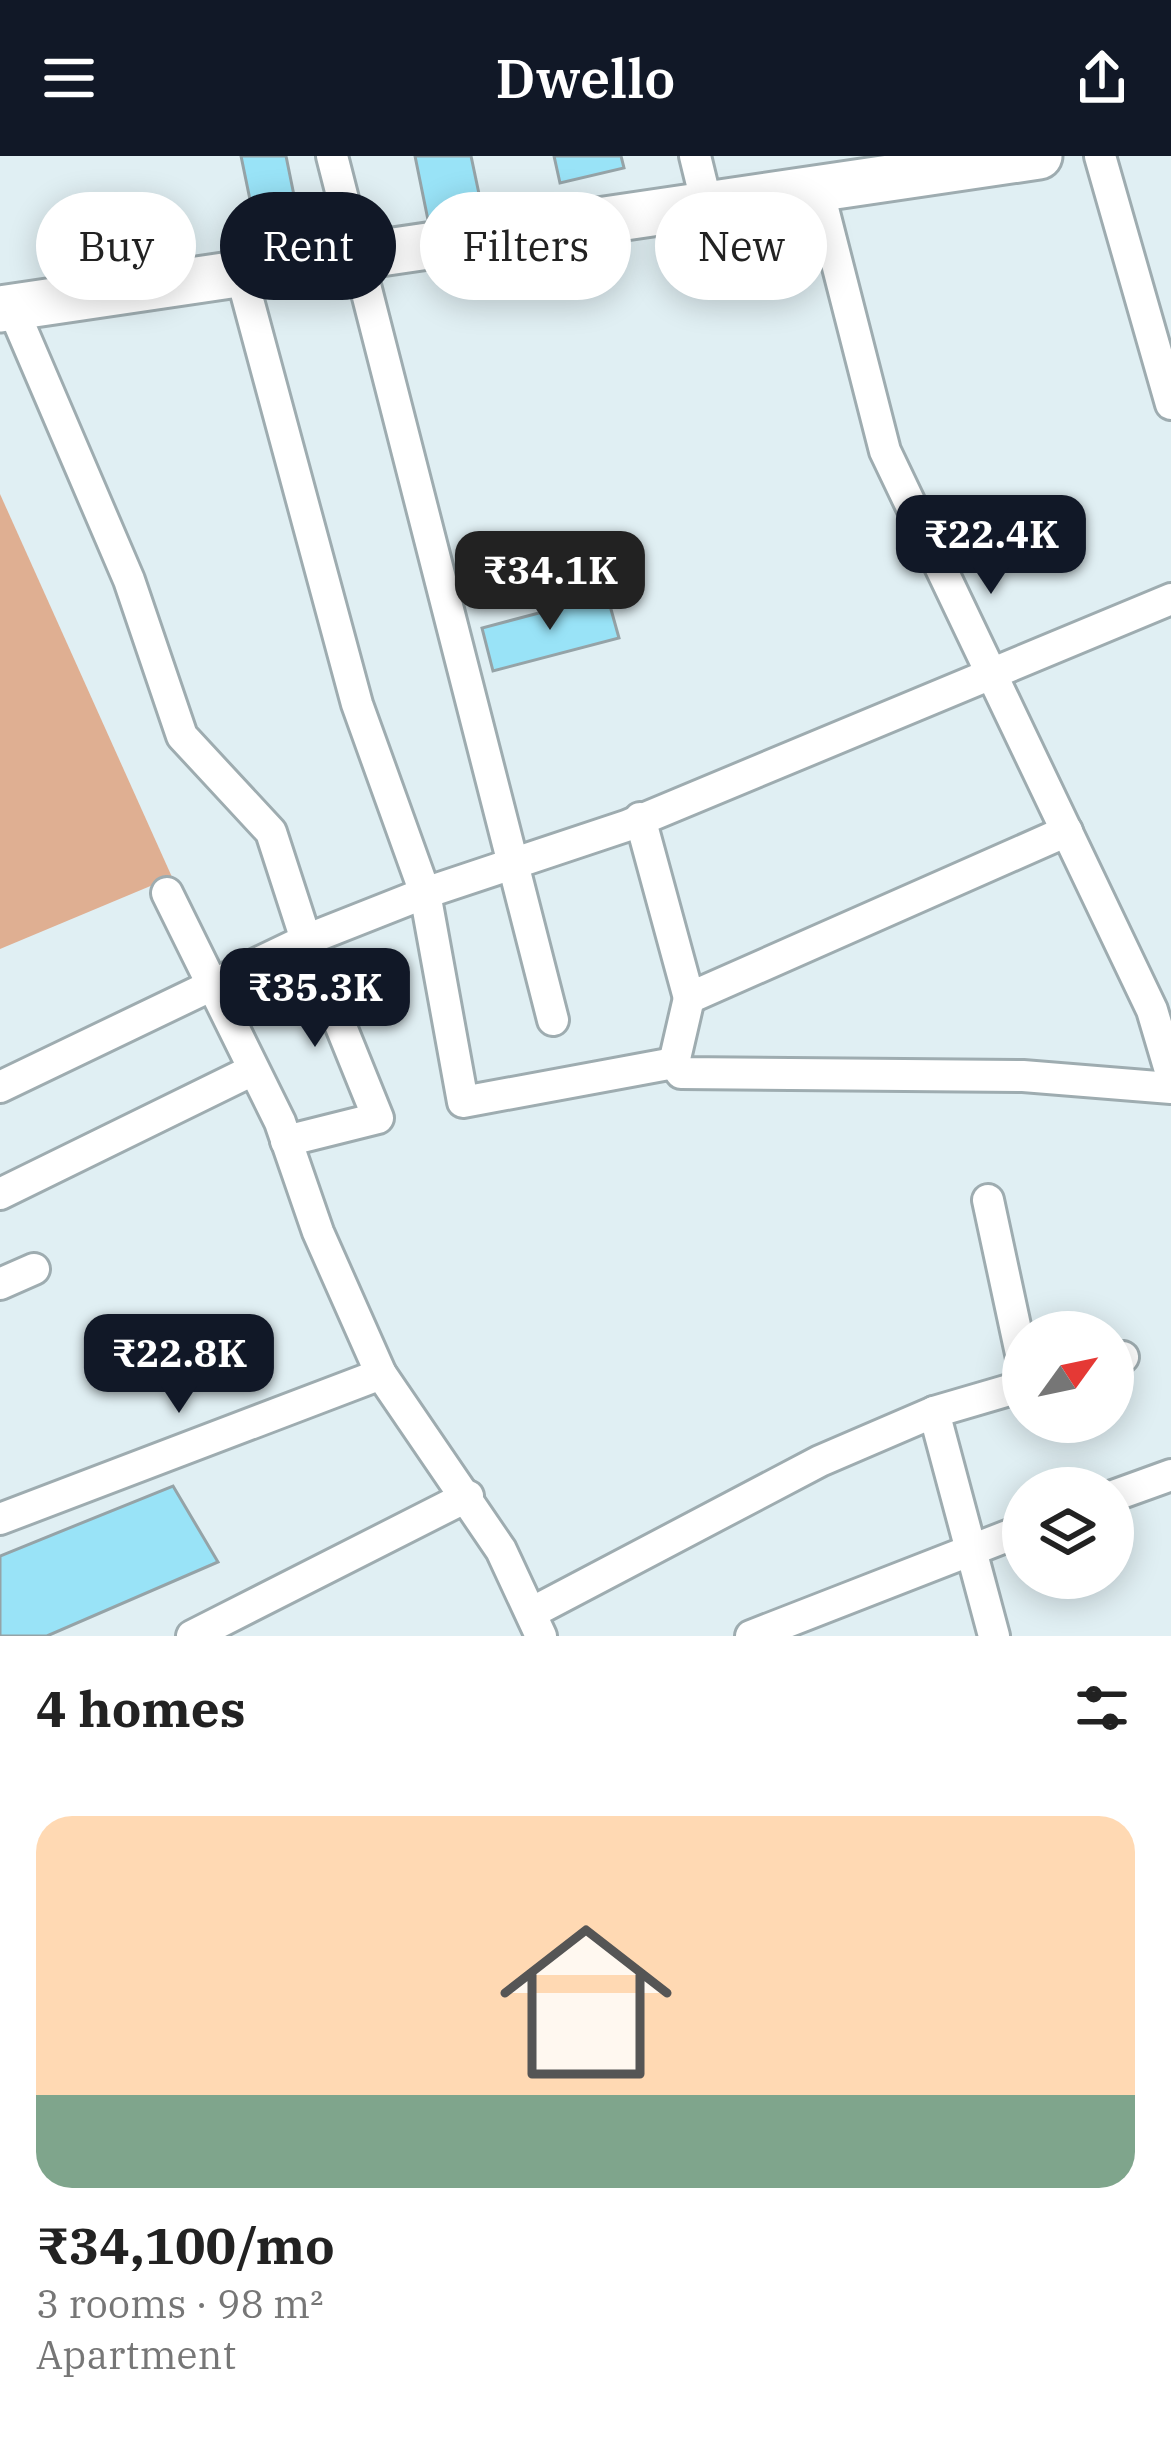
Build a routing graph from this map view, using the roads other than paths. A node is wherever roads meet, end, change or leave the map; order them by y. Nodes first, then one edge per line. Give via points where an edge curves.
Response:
1 (332, 156) edge
2 (695, 156) edge
3 (1039, 156) edge
4 (1100, 156) edge
5 (904, 166) edge
6 (818, 189) junction
7 (341, 192) edge
8 (704, 192) edge
9 (798, 192) edge
10 (655, 213) edge
11 (396, 251) edge
12 (220, 277) edge
13 (248, 300) edge
14 (369, 300) edge
15 (6, 308) edge
16 (1164, 357) edge
17 (1171, 404) edge
18 (1171, 599) edge
19 (992, 675) junction
20 (640, 818) junction
21 (1067, 831) junction
22 (510, 863) junction
23 (167, 893) dead end
24 (425, 893) junction
25 (306, 940) junction
26 (212, 985) junction
27 (689, 998) junction
28 (1161, 1006) edge
29 (553, 1019) dead end
30 (674, 1063) junction
31 (253, 1070) junction
32 (1171, 1074) edge
33 (0, 1087) edge
34 (1171, 1088) edge
35 (286, 1141) junction
36 (0, 1194) edge
37 (988, 1200) dead end
38 (34, 1269) dead end
39 (0, 1284) edge
40 (1012, 1311) edge
41 (381, 1374) junction
42 (1002, 1392) edge
43 (934, 1412) junction
44 (1171, 1474) edge
45 (1134, 1488) edge
46 (468, 1496) junction
47 (0, 1519) edge
48 (1002, 1538) edge
49 (971, 1550) junction
50 (536, 1629) edge
51 (193, 1636) edge
52 (751, 1636) edge
53 (994, 1636) edge

1 - 7 street
2 - 8 street
3 - 5 main road
4 - 16 street
5 - 6 main road
6 - 9 main road
6 - 19 street via 885,452
10 - 11 main road
12 - 15 main road
13 - 24 street via 357,704
14 - 22 street
15 - 25 street via 129,580 182,736 271,832
16 - 17 street
18 - 19 street
19 - 20 street
19 - 21 street
20 - 22 street
20 - 27 street
21 - 27 street
21 - 28 street
22 - 24 street
22 - 29 street
23 - 26 street
24 - 25 street
24 - 30 street via 463,1102
25 - 26 street
25 - 35 street via 378,1118
26 - 31 street
26 - 33 street
27 - 30 street
28 - 32 street
30 - 34 street via 681,1073 1023,1076
31 - 35 street
31 - 36 street
35 - 41 street
37 - 40 street
38 - 39 street
41 - 46 street
41 - 47 street
42 - 43 street
43 - 49 street
43 - 50 street via 820,1461
44 - 45 street
46 - 50 street
46 - 51 street
48 - 49 street
49 - 52 street
49 - 53 street

